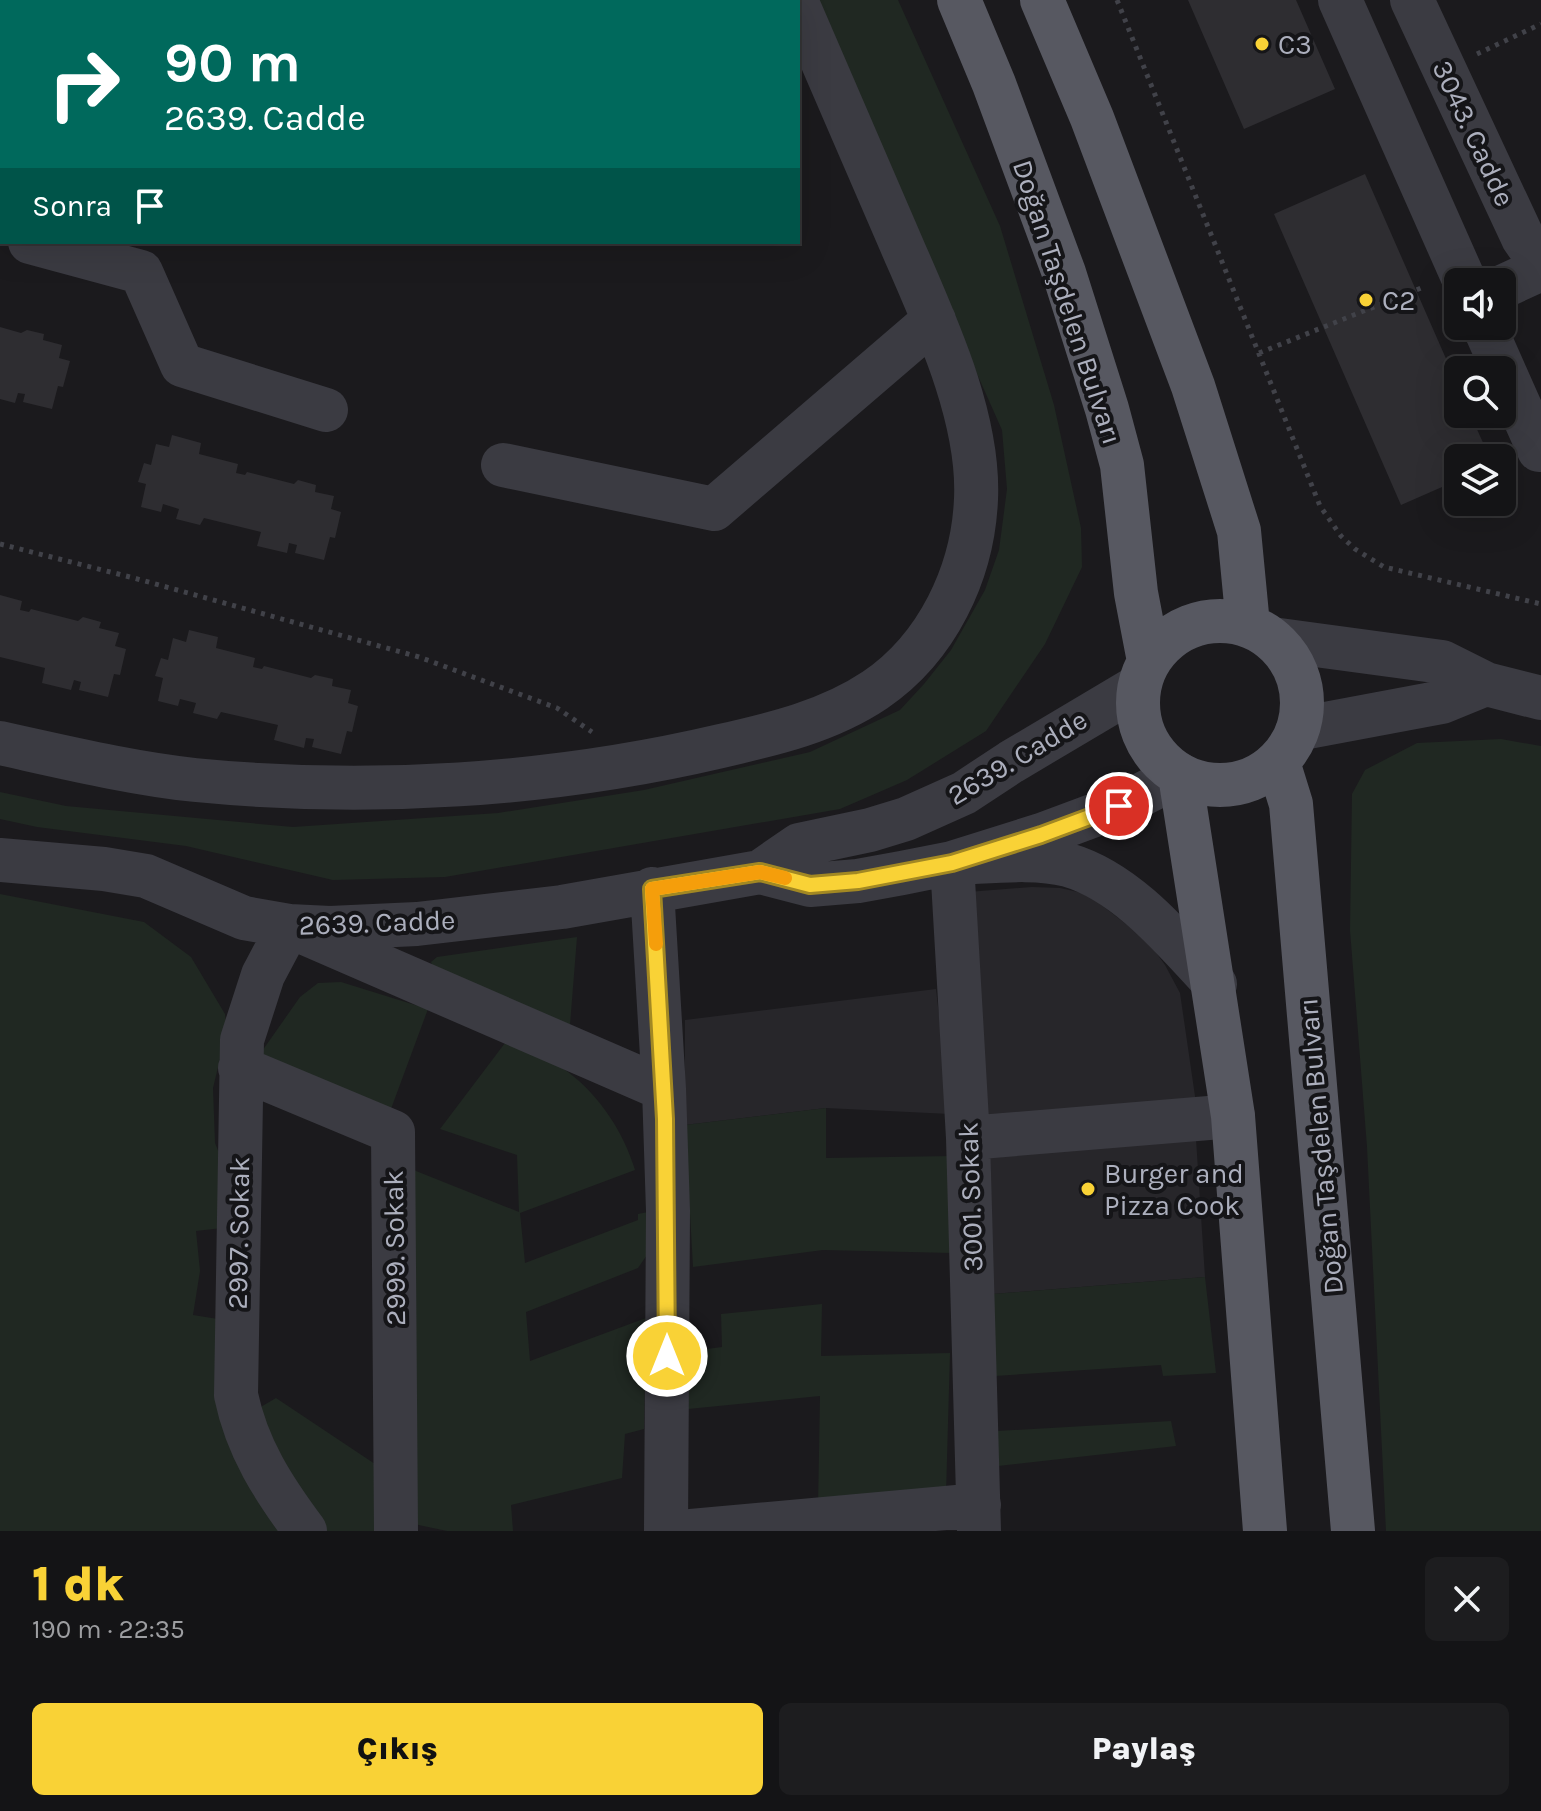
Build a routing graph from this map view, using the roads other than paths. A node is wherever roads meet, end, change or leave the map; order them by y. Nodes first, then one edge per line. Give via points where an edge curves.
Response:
1 (959, 0) edge
2 (1042, 0) edge
3 (1340, 0) edge
4 (1412, 0) edge
5 (800, 9) edge
6 (37, 244) edge
7 (1541, 267) edge
8 (1458, 268) edge
9 (1516, 280) edge
10 (934, 320) junction
11 (1490, 340) edge
12 (326, 410) dead end
13 (1539, 450) dead end
14 (503, 465) dead end
15 (1260, 632) junction
16 (1144, 674) junction
17 (1486, 684) junction
18 (1541, 698) edge
19 (0, 743) edge
20 (1288, 745) junction
21 (1180, 775) junction
22 (0, 860) edge
23 (952, 863) junction
24 (760, 872) junction
25 (652, 889) junction
26 (289, 926) junction
27 (1215, 984) junction
28 (240, 1068) junction
29 (664, 1089) junction
30 (1233, 1116) junction
31 (968, 1138) junction
32 (979, 1518) edge
33 (305, 1531) edge
34 (396, 1531) edge
35 (666, 1531) edge
36 (691, 1531) edge
37 (1265, 1531) edge
38 (1353, 1531) edge

1 - 16 main road, Doğan Taşdelen Bulvarı via 1064,273 1107,409 1122,465
2 - 15 main road via 1193,386 1239,531
3 - 8 street
4 - 7 street, 3043. Cadde
5 - 10 street
6 - 12 street via 141,272 182,365
7 - 9 street
10 - 14 street via 714,509
10 - 19 street via 971,436 976,494 969,552 936,627 902,668 877,689 822,718 767,736 632,764 464,784 331,788 191,780
11 - 13 street
15 - 16 main road via 1229,621 1191,625 1160,646
15 - 17 street via 1442,662
15 - 20 main road, Doğan Taşdelen Bulvarı via 1289,658 1299,680 1302,704
16 - 21 main road, Doğan Taşdelen Bulvarı via 1138,712 1145,737
16 - 24 street, 2639. Cadde via 964,793 894,823 799,845
17 - 18 street
17 - 20 street via 1442,702
20 - 21 main road via 1248,781 1213,785
20 - 38 main road, Doğan Taşdelen Bulvarı
21 - 23 street, 2639. Cadde via 1079,822
21 - 27 main road
22 - 26 street, 2639. Cadde via 146,876 244,918
23 - 24 street, 2639. Cadde via 810,885
23 - 27 street via 1026,861 1068,865 1089,874 1133,902
23 - 31 street, 3001. Sokak
24 - 25 street, 2639. Cadde
25 - 26 street, 2639. Cadde via 462,920
25 - 29 street
26 - 28 street, 2997. Sokak via 249,1012
26 - 29 street
27 - 30 main road
28 - 33 street, 2997. Sokak via 236,1395 241,1423 264,1474
28 - 34 street, 2999. Sokak via 393,1132
29 - 35 street
30 - 31 street
30 - 37 main road
31 - 32 street, 3001. Sokak
32 - 36 street

